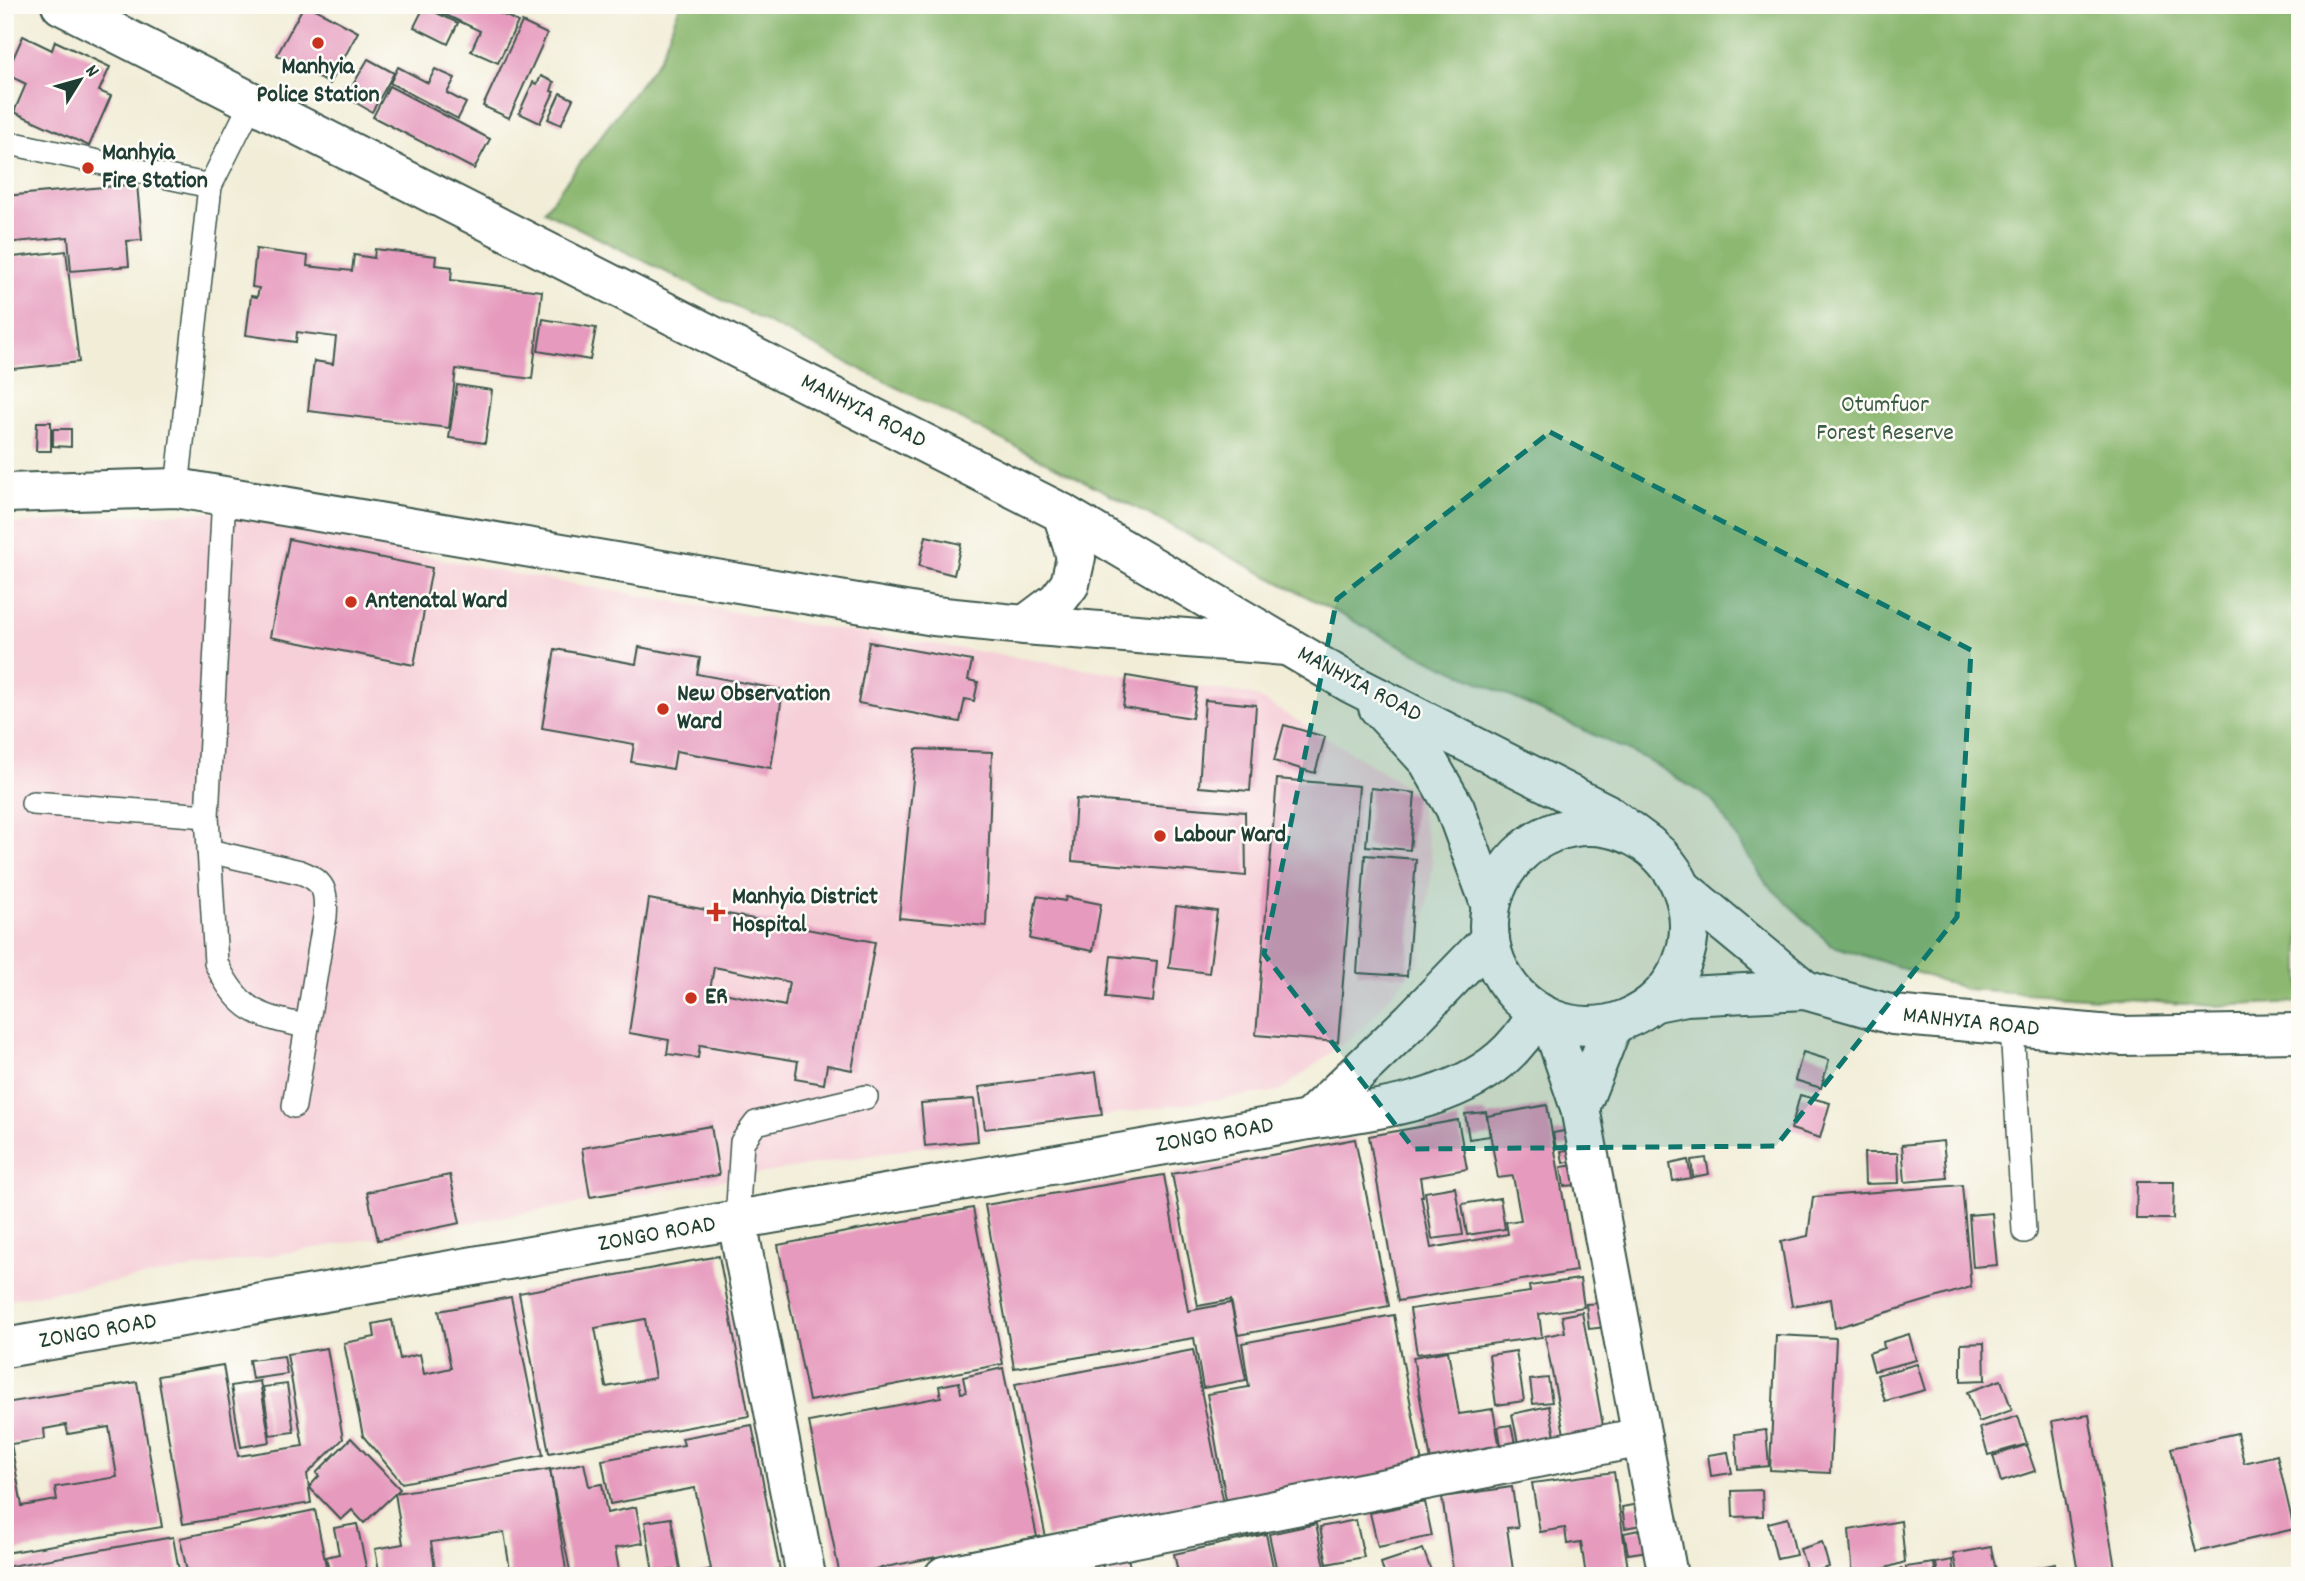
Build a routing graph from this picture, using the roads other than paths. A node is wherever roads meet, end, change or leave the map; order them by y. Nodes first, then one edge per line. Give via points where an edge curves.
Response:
1 (61, 5) edge
2 (252, 102) junction
3 (19, 145) dead end
4 (210, 186) junction
5 (177, 488) junction
6 (5, 493) edge
7 (224, 496) junction
8 (1062, 513) junction
9 (1026, 625) junction
10 (1286, 646) junction
11 (1350, 683) junction
12 (33, 803) dead end
13 (207, 817) junction
14 (1649, 845) junction
15 (209, 851) junction
16 (1683, 889) junction
17 (1490, 922) junction
18 (1805, 990) junction
19 (1656, 1002) junction
20 (1544, 1016) junction
21 (1614, 1024) junction
22 (307, 1026) junction
23 (2012, 1028) junction
24 (2300, 1032) edge
25 (866, 1097) dead end
26 (294, 1106) dead end
27 (1580, 1108) junction
28 (1308, 1120) junction
29 (737, 1221) junction
30 (2024, 1231) dead end
31 (5, 1348) edge
32 (1642, 1437) junction
33 (806, 1576) edge
34 (944, 1576) edge
35 (1668, 1576) edge

1 - 2 street, MANHYIA ROAD
2 - 4 lane
2 - 8 street, MANHYIA ROAD
3 - 4 lane
4 - 5 lane
5 - 6 street
5 - 7 street
7 - 9 street via 934,615
7 - 13 lane
8 - 9 street via 1076,556 1069,584 1057,601
8 - 10 street, MANHYIA ROAD
9 - 10 street
10 - 11 street, MANHYIA ROAD
11 - 14 street, MANHYIA ROAD via 1594,807
11 - 17 street via 1388,716 1428,761 1455,808
12 - 13 lane
13 - 15 lane
14 - 16 street via 1669,865
14 - 17 street via 1620,830 1587,825 1554,831 1524,848 1503,873
15 - 22 lane via 216,963 224,980 243,1004 262,1015
15 - 22 lane via 300,872 323,886 325,917
16 - 18 street, MANHYIA ROAD
16 - 19 street via 1690,919 1687,950 1675,978
17 - 20 street via 1498,969 1515,994
17 - 28 street via 1411,1021
18 - 19 street via 1686,996
18 - 23 street, MANHYIA ROAD via 1893,1015
19 - 21 street
20 - 21 street via 1571,1025
20 - 27 street
20 - 28 street, ZONGO ROAD via 1472,1079 1371,1111
21 - 27 street
22 - 26 lane
23 - 24 street, MANHYIA ROAD via 2122,1036
23 - 30 lane
25 - 29 lane via 756,1123 743,1142
27 - 32 street
28 - 29 street, ZONGO ROAD
29 - 31 street, ZONGO ROAD
29 - 33 street
32 - 34 street
32 - 35 street

